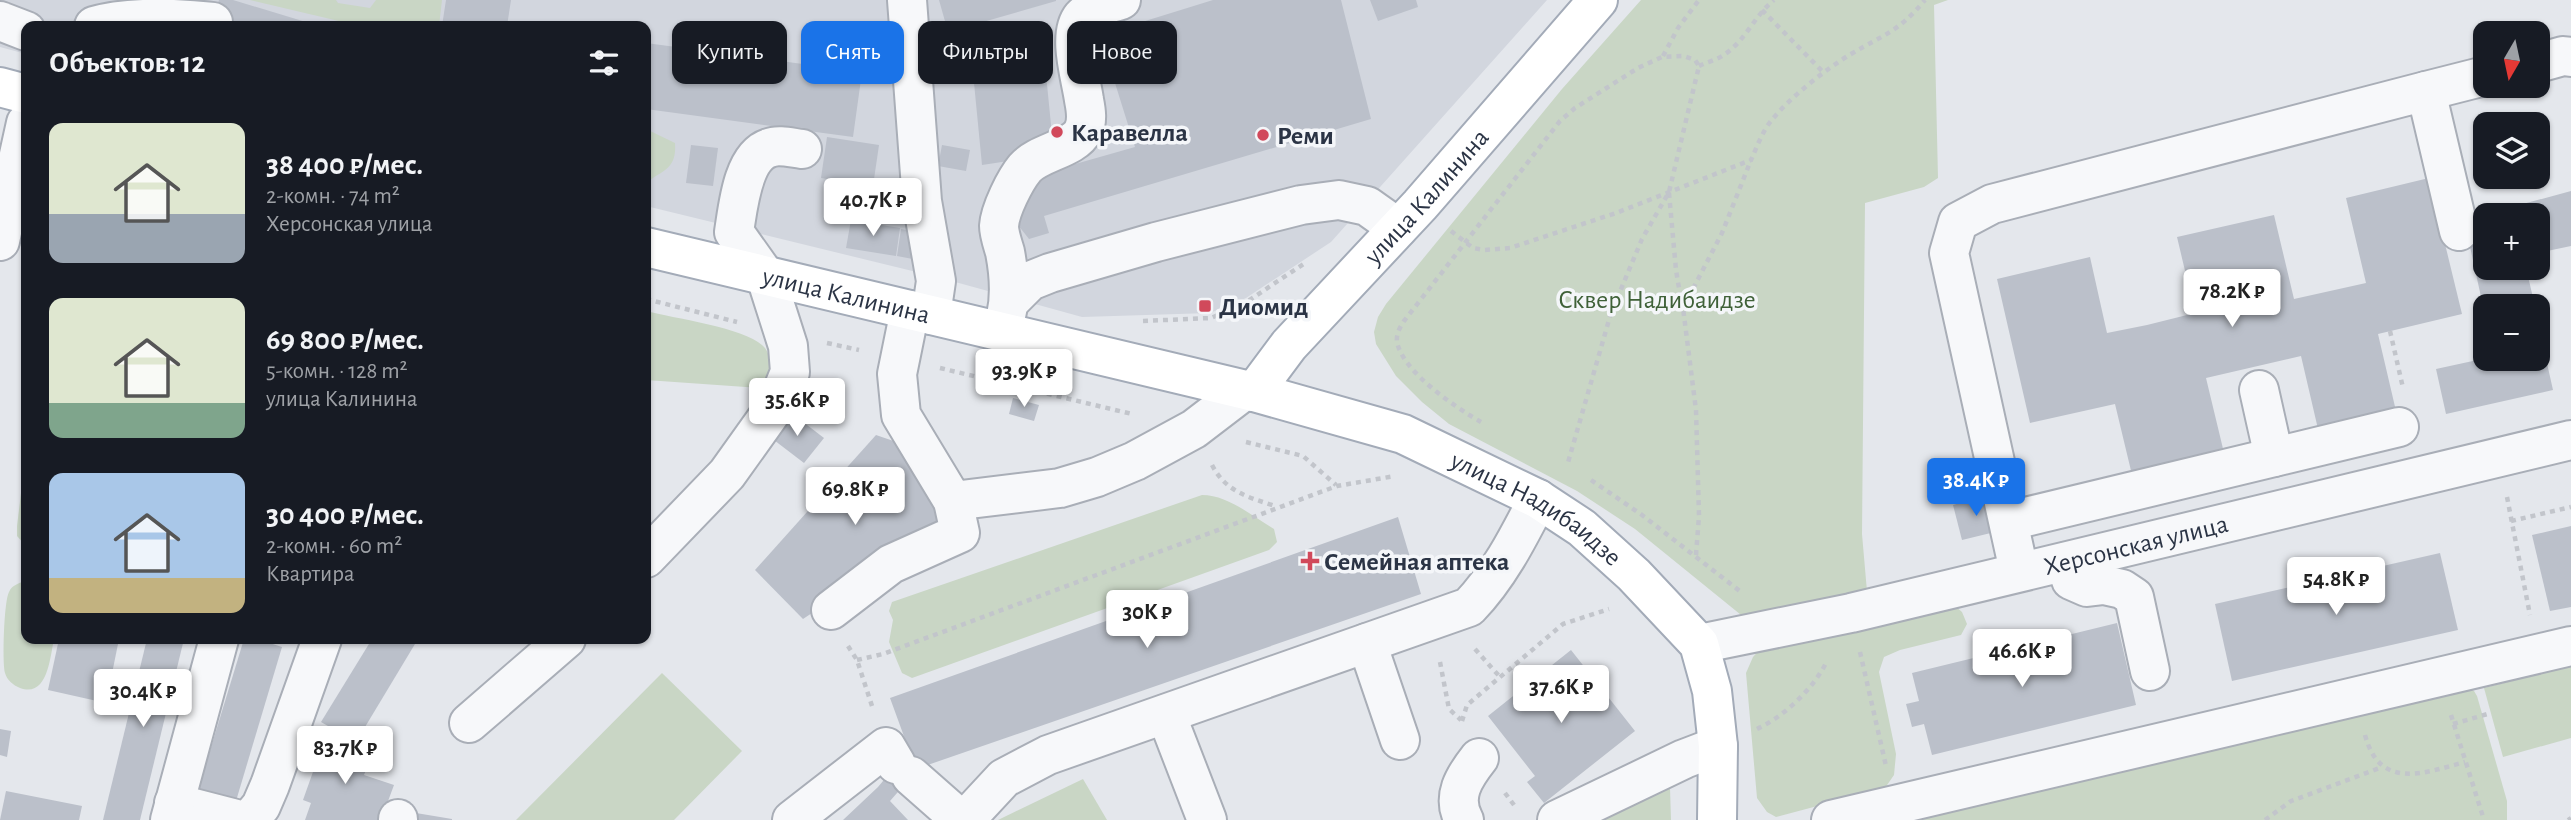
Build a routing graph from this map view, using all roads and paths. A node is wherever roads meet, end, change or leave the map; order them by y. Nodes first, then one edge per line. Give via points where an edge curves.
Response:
1 (907, 0) edge
2 (1121, 0) edge
3 (1598, 0) edge
4 (1699, 0) edge
5 (1774, 0) edge
6 (1925, 0) edge
7 (1762, 10) junction
8 (0, 21) edge
9 (131, 21) edge
10 (192, 21) edge
11 (21, 29) edge
12 (1662, 57) junction
13 (2571, 57) edge
14 (2550, 60) edge
15 (1699, 66) junction
16 (1825, 74) junction
17 (2473, 79) edge
18 (0, 87) edge
19 (2426, 92) junction
20 (21, 93) edge
21 (21, 146) edge
22 (802, 149) dead end
23 (1751, 160) junction
24 (1669, 192) junction
25 (1398, 228) junction
26 (2459, 231) dead end
27 (0, 241) edge
28 (1465, 243) junction
29 (651, 248) edge
30 (766, 277) junction
31 (651, 300) edge
32 (1683, 307) junction
33 (920, 313) junction
34 (1006, 317) junction
35 (2390, 331) dead end
36 (784, 333) junction
37 (900, 359) junction
38 (2399, 368) dead end
39 (1170, 371) joint
40 (1027, 388) dead end
41 (2259, 390) dead end
42 (1250, 391) junction
43 (1485, 424) dead end
44 (2399, 427) dead end
45 (1194, 429) junction
46 (2571, 440) edge
47 (1303, 456) dead end
48 (2500, 456) junction
49 (2274, 457) junction
50 (1555, 460) dead end
51 (1567, 466) junction
52 (1577, 472) dead end
53 (1404, 478) dead end
54 (1588, 478) dead end
55 (1337, 486) junction
56 (1538, 499) junction
57 (953, 501) junction
58 (1276, 507) junction
59 (2571, 507) edge
60 (2008, 521) junction
61 (2511, 521) junction
62 (651, 553) edge
63 (1696, 556) junction
64 (2066, 562) junction
65 (2019, 571) junction
66 (1749, 598) dead end
67 (1606, 599) dead end
68 (831, 610) dead end
69 (1851, 613) junction
70 (1431, 620) junction
71 (1367, 643) junction
72 (218, 644) edge
73 (320, 644) edge
74 (560, 644) edge
75 (1699, 644) junction
76 (1474, 648) dead end
77 (2555, 650) edge
78 (2150, 671) dead end
79 (1500, 677) junction
80 (2491, 713) dead end
81 (1166, 714) junction
82 (2451, 714) dead end
83 (1461, 720) junction
84 (469, 723) dead end
85 (2454, 723) junction
86 (1400, 740) dead end
87 (2367, 740) dead end
88 (1471, 743) joint
89 (1718, 746) junction
90 (898, 762) junction
91 (2465, 762) junction
92 (2382, 766) junction
93 (1895, 804) junction
94 (172, 812) edge
95 (792, 820) edge
96 (963, 820) edge
97 (1207, 820) edge
98 (1464, 820) edge
99 (1557, 820) edge
100 (1717, 820) edge
101 (1831, 820) edge
102 (2265, 820) edge
103 (2484, 820) edge

1 - 33 street via 922,201 936,281
2 - 34 street via 1083,16 1075,30 1087,116 1083,133 1026,167 1012,188 999,226 1008,269
3 - 25 main road, улица Калинина
4 - 12 path
5 - 7 path
6 - 16 path via 1906,22
7 - 15 path via 1725,54
7 - 16 path
8 - 11 street
9 - 10 street
12 - 15 path via 1684,56
12 - 28 path via 1604,89 1560,121
13 - 14 street
15 - 24 path
16 - 23 path via 1772,120
17 - 19 street
18 - 20 main road
19 - 26 street
19 - 60 street via 1992,204 1958,222 1949,253
21 - 27 street
22 - 30 street via 769,148 736,169 734,232
23 - 24 path
23 - 32 path via 1722,233
24 - 28 path via 1510,248 1484,250
24 - 32 path
24 - 51 path via 1642,239 1611,313
25 - 34 street via 1367,206 1339,200 1301,205 1051,272 1030,281
25 - 42 main road, улица Калинина
28 - 43 path via 1404,321 1397,343 1403,356 1440,394
29 - 30 main road, улица Калинина
30 - 33 main road, улица Калинина
30 - 36 street
31 - 36 path
32 - 63 path via 1696,410
33 - 34 main road, улица Калинина
33 - 37 street
34 - 39 main road, улица Калинина
35 - 38 path
36 - 37 path
36 - 62 street via 790,372 777,404 727,474
37 - 40 path
37 - 57 street via 901,415
39 - 42 main road, улица Надибаидзе
41 - 49 street
42 - 45 street
42 - 56 main road, улица Надибаидзе via 1403,434
44 - 49 street
45 - 57 street via 1135,461 1072,484
45 - 58 path via 1228,488
46 - 48 street, Херсонская улица
47 - 55 path
48 - 61 path
48 - 64 street, Херсонская улица
49 - 60 street
50 - 51 path
51 - 52 path
53 - 55 path
54 - 63 path
55 - 58 path
56 - 70 street via 1483,592 1469,607
56 - 75 main road, улица Надибаидзе via 1583,528
57 - 68 street via 960,533 891,564
58 - 90 path via 857,660
59 - 61 path
60 - 65 street
61 - 77 path
63 - 66 path
64 - 65 street, Херсонская улица
64 - 78 street via 2071,580 2087,587 2122,589 2134,597
65 - 69 street, Херсонская улица
67 - 79 path via 1616,607 1563,624
69 - 75 street, Херсонская улица
69 - 89 path via 1818,679 1763,726
69 - 93 path
70 - 71 street
70 - 83 path via 1449,709
71 - 81 street
71 - 86 street
72 - 94 street
73 - 94 street via 270,785 251,818
74 - 84 street
75 - 89 main road, улица Надибаидзе via 1712,691
76 - 79 path
77 - 93 street
79 - 83 path via 1467,705
80 - 85 path
81 - 96 street via 1048,755 1004,778
81 - 97 street
82 - 85 path
83 - 88 path
85 - 91 path
87 - 92 path
88 - 98 street via 1468,772 1459,791
89 - 99 street
89 - 100 main road, улица Надибаидзе
90 - 95 street
90 - 96 street
91 - 92 path via 2418,775 2391,772
91 - 103 path
92 - 102 path via 2291,801
93 - 101 street

